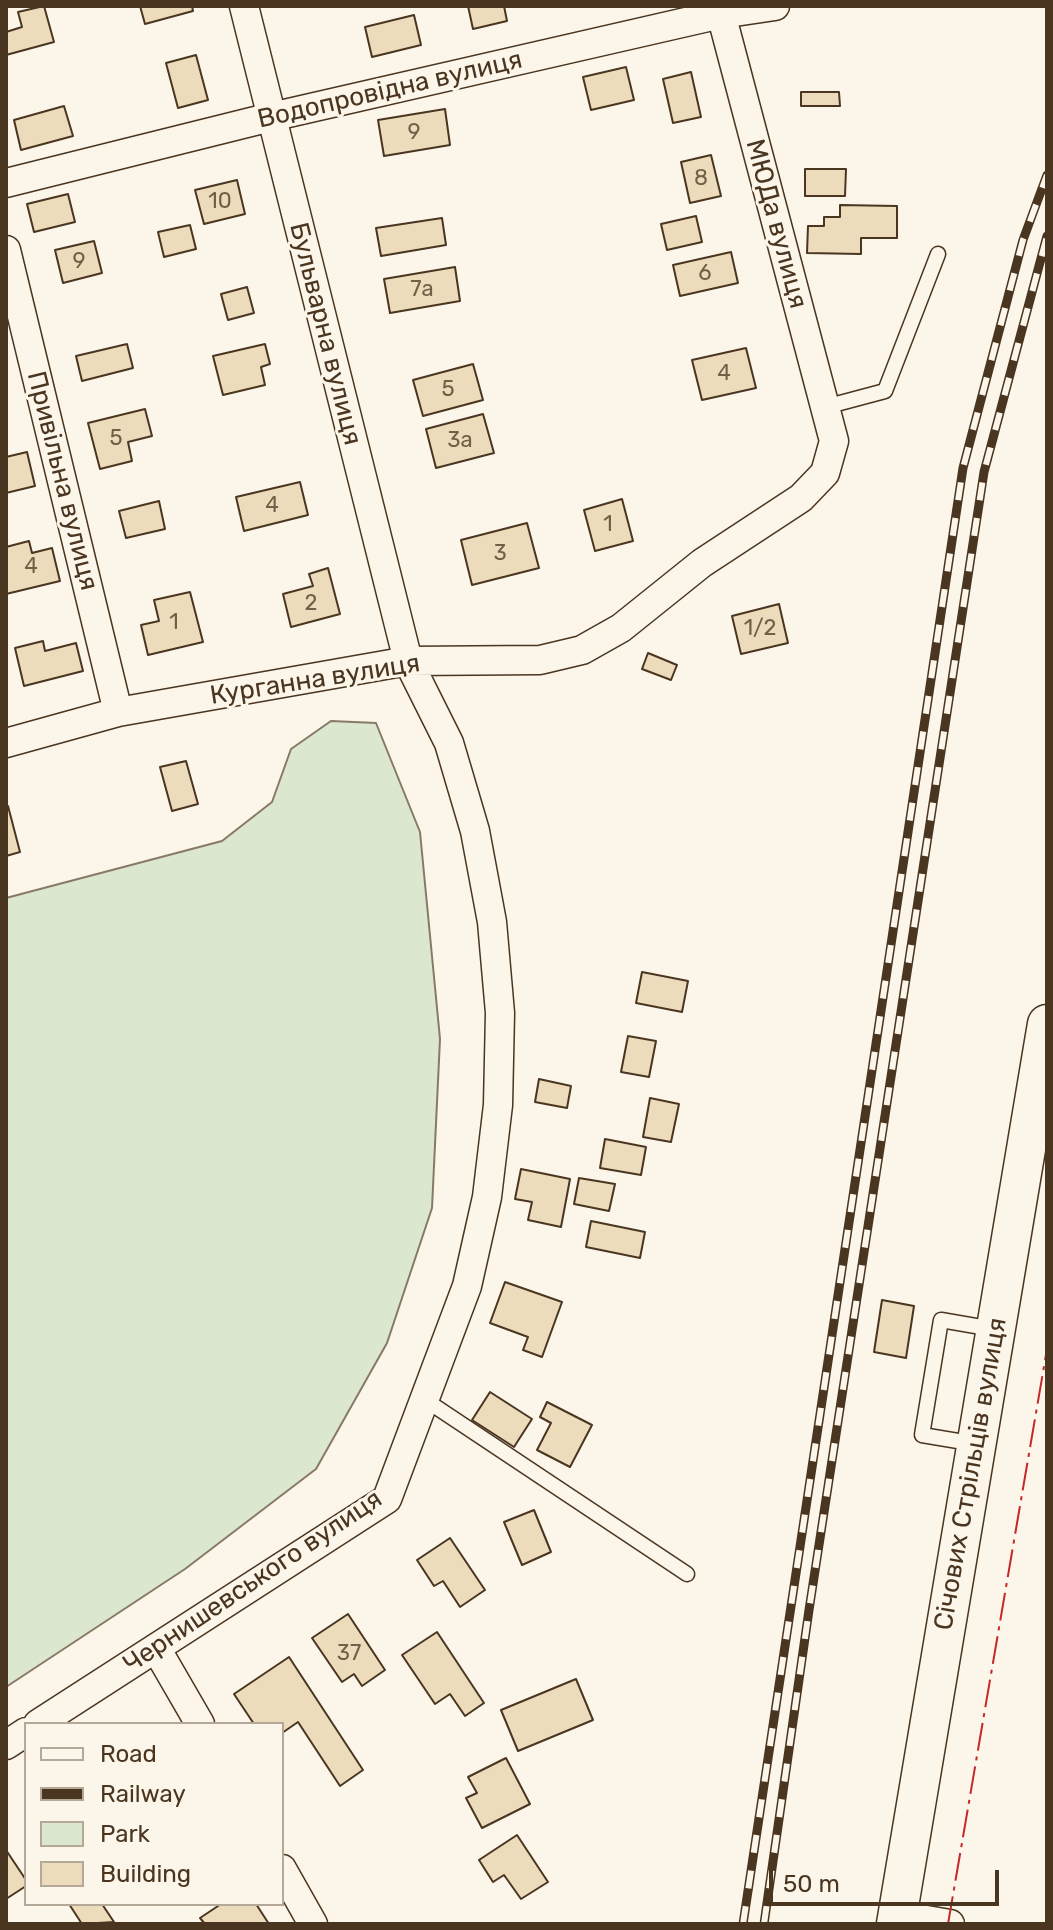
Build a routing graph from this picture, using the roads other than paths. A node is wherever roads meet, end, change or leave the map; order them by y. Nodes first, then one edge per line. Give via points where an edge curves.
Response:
1 (244, 6) edge
2 (775, 6) edge
3 (720, 10) edge
4 (271, 117) junction
5 (6, 183) edge
6 (6, 250) edge
7 (938, 254) dead end
8 (825, 407) junction
9 (834, 441) joint
10 (408, 661) junction
11 (118, 712) junction
12 (6, 743) edge
13 (1047, 1024) edge
14 (996, 1329) junction
15 (424, 1399) junction
16 (976, 1444) junction
17 (687, 1574) dead end
18 (156, 1648) junction
19 (41, 1722) edge
20 (199, 1722) edge
21 (24, 1733) edge
22 (6, 1745) edge
23 (284, 1873) edge
24 (897, 1920) edge
25 (941, 1923) edge
26 (313, 1924) edge

1 - 4 street, Бульварна вулиця
2 - 3 street, Водопровідна вулиця
3 - 4 street, Водопровідна вулиця
3 - 8 street, МЮДа вулиця
4 - 5 street, Водопровідна вулиця
4 - 10 street, Бульварна вулиця
6 - 11 street, Привільна вулиця
7 - 8 lane via 885,391
8 - 9 street, МЮДа вулиця
9 - 10 street, Курганна вулиця via 825,473 801,498 702,563 621,628 582,650 540,660
10 - 11 street, Курганна вулиця
10 - 15 street, Чернишевського вулиця via 449,743 475,831 492,922 500,1013 498,1105 487,1197 467,1286
11 - 12 street, Курганна вулиця
13 - 14 street, Січових Стрільців вулиця
14 - 16 street, Січових Стрільців вулиця
14 - 16 lane via 941,1320 922,1435
15 - 17 lane
15 - 18 street, Чернишевського вулиця via 387,1499
16 - 24 street, Січових Стрільців вулиця
18 - 19 street, Чернишевського вулиця
18 - 20 street
21 - 22 street
23 - 26 street
24 - 25 street

